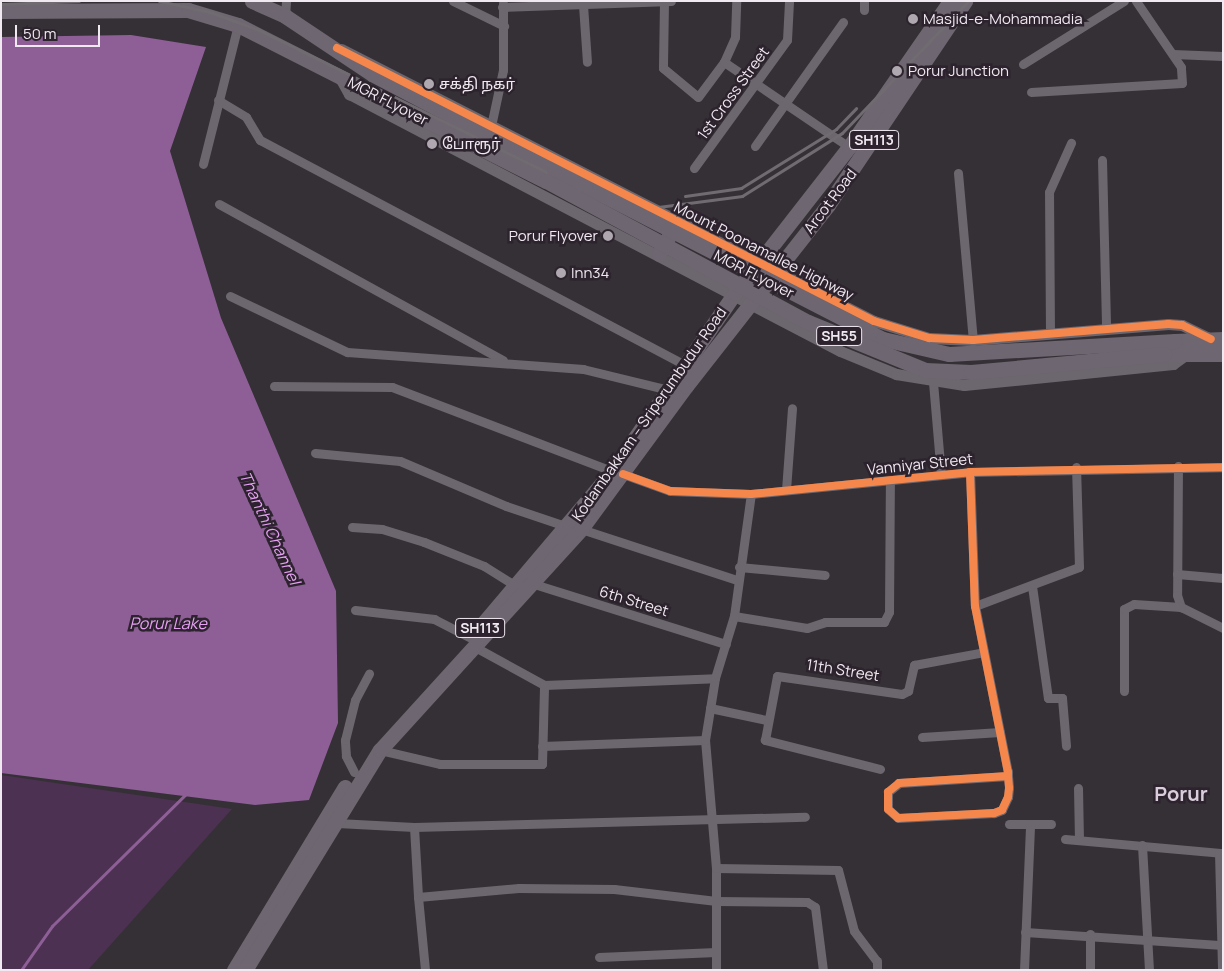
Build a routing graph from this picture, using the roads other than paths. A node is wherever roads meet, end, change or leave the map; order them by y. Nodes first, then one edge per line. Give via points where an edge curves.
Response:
1 (252, 1) edge
2 (453, 1) edge
3 (671, 1) edge
4 (736, 1) edge
5 (789, 1) edge
6 (950, 1) edge
7 (965, 1) edge
8 (1124, 1) edge
9 (1136, 1) edge
10 (664, 2) edge
11 (503, 4) edge
12 (582, 4) junction
13 (286, 9) edge
14 (1, 11) edge
15 (843, 22) dead end
16 (238, 25) junction
17 (504, 26) junction
18 (337, 48) junction
19 (1172, 54) junction
20 (1223, 56) edge
21 (587, 62) dead end
22 (724, 62) junction
23 (1023, 64) dead end
24 (339, 76) junction
25 (760, 83) junction
26 (1031, 92) dead end
27 (218, 100) junction
28 (787, 103) junction
29 (491, 126) junction
30 (1071, 143) dead end
31 (755, 146) dead end
32 (849, 148) junction
33 (1102, 160) dead end
34 (203, 164) dead end
35 (694, 168) dead end
36 (958, 173) dead end
37 (219, 204) dead end
38 (677, 222) junction
39 (659, 254) junction
40 (757, 264) junction
41 (774, 273) junction
42 (735, 293) junction
43 (230, 296) dead end
44 (750, 303) junction
45 (838, 304) junction
46 (1106, 328) junction
47 (1050, 332) junction
48 (819, 339) junction
49 (1217, 339) edge
50 (973, 340) junction
51 (1187, 354) junction
52 (1223, 354) edge
53 (505, 361) junction
54 (685, 365) junction
55 (933, 382) junction
56 (274, 386) dead end
57 (669, 390) junction
58 (792, 408) dead end
59 (315, 453) dead end
60 (1178, 466) junction
61 (1076, 467) junction
62 (1223, 467) edge
63 (618, 472) junction
64 (970, 472) junction
65 (941, 475) junction
66 (890, 482) junction
67 (786, 490) junction
68 (751, 494) junction
69 (352, 526) dead end
70 (575, 528) junction
71 (739, 566) junction
72 (1177, 574) junction
73 (825, 575) dead end
74 (1223, 578) edge
75 (737, 580) junction
76 (534, 584) junction
77 (1032, 586) junction
78 (517, 587) junction
79 (976, 606) junction
80 (1181, 607) junction
81 (356, 610) dead end
82 (734, 616) junction
83 (1223, 628) edge
84 (475, 642) junction
85 (726, 644) junction
86 (984, 652) junction
87 (368, 674) dead end
88 (715, 678) junction
89 (544, 685) junction
90 (1124, 691) dead end
91 (710, 708) junction
92 (766, 720) junction
93 (1000, 732) junction
94 (922, 737) dead end
95 (705, 740) junction
96 (542, 746) junction
97 (1066, 746) dead end
98 (380, 750) junction
99 (880, 769) dead end
100 (354, 772) junction
101 (1008, 776) junction
102 (1078, 788) dead end
103 (805, 817) dead end
104 (713, 820) junction
105 (338, 823) junction
106 (1009, 824) dead end
107 (1030, 824) junction
108 (1051, 824) dead end
109 (414, 827) junction
110 (1065, 839) dead end
111 (1079, 840) junction
112 (1142, 845) junction
113 (315, 847) junction
114 (1221, 853) edge
115 (716, 868) junction
116 (418, 897) junction
117 (716, 901) junction
118 (1025, 932) junction
119 (1090, 934) junction
120 (1146, 938) junction
121 (1221, 944) edge
122 (716, 952) junction
123 (599, 957) dead end
124 (234, 970) edge
125 (245, 970) edge
126 (425, 970) edge
127 (716, 970) edge
128 (822, 970) edge
129 (877, 970) edge
130 (1024, 970) edge
131 (1090, 970) edge
132 (1149, 970) edge
133 (1222, 970) edge

1 - 13 main road, SH55
2 - 17 street
3 - 10 street
4 - 22 street via 736,32
5 - 25 street, 1st Cross Street via 788,40
6 - 32 main road, Arcot Road / SH113
7 - 41 main road, Arcot Road / SH113 via 862,158
8 - 23 street
9 - 19 street
10 - 12 street
10 - 22 street via 662,68 698,97
11 - 12 street
11 - 17 street
12 - 21 street
13 - 18 main road, SH55
14 - 16 main road, SH55 via 188,10
15 - 28 street
16 - 24 main road, SH55
16 - 27 street
17 - 29 street via 503,70
18 - 29 street, Mount Poonamallee Highway
18 - 49 main road, MGR FLyover / SH55, bridge via 372,74 883,339 949,354
19 - 20 street
19 - 26 street via 1184,76 1179,85
22 - 25 street
24 - 39 street via 349,94
24 - 51 main road, MGR FLyover / SH55, bridge via 808,322 925,370 971,372
25 - 28 street
25 - 35 street, 1st Cross Street
27 - 34 street
27 - 54 street via 246,117 260,140
28 - 31 street
28 - 32 street
29 - 38 street, Mount Poonamallee Highway
30 - 47 street via 1049,192
32 - 40 main road, Arcot Road / SH113
33 - 46 street
36 - 50 street
37 - 53 street
38 - 39 main road
38 - 40 street, Mount Poonamallee Highway
39 - 42 street
40 - 41 street, Mount Poonamallee Highway
40 - 42 main road, Kodambakkam – Sriperumbudur Road / SH113
41 - 44 main road, Kodambakkam – Sriperumbudur Road / SH113
41 - 45 street, Mount Poonamallee Highway
42 - 44 street
42 - 54 main road, Kodambakkam – Sriperumbudur Road / SH113
43 - 53 street via 347,352
44 - 48 street
44 - 63 main road, Kodambakkam – Sriperumbudur Road / SH113
45 - 48 street
45 - 50 street, Mount Poonamallee Highway via 929,338
46 - 47 street, Mount Poonamallee Highway
46 - 49 street, Mount Poonamallee Highway via 1182,325
47 - 50 street, Mount Poonamallee Highway
48 - 55 street via 896,374
51 - 52 main road, SH55
51 - 55 street via 1173,364 990,383
53 - 57 street via 583,369
54 - 57 main road, Kodambakkam – Sriperumbudur Road / SH113
55 - 65 street
56 - 63 street, Vanniyar Street via 392,387
57 - 63 main road, Kodambakkam – Sriperumbudur Road / SH113
58 - 67 street
59 - 70 street via 400,461 506,506
60 - 61 street, Vanniyar Street
60 - 62 street, Vanniyar Street
60 - 72 street
61 - 64 street, Vanniyar Street
61 - 77 street via 1082,562 1076,570
63 - 68 street, Vanniyar Street via 670,491
63 - 70 main road, Kodambakkam – Sriperumbudur Road / SH113
64 - 65 street, Vanniyar Street
64 - 79 street
65 - 66 street, Vanniyar Street
66 - 67 street, Vanniyar Street
66 - 82 street via 889,612 884,622 825,622 807,628
67 - 68 street, Vanniyar Street
68 - 71 street
69 - 78 street via 382,529 433,546 484,566
70 - 75 street
70 - 76 main road, Kodambakkam – Sriperumbudur Road / SH113
70 - 78 main road, Kodambakkam – Sriperumbudur Road / SH113
71 - 73 street
71 - 75 street
72 - 74 street
72 - 80 street
75 - 82 street
76 - 84 main road, Kodambakkam – Sriperumbudur Road / SH113
76 - 85 street, 6th Street
77 - 79 street
77 - 97 street via 1048,698 1062,698
78 - 84 main road, Kodambakkam – Sriperumbudur Road / SH113
79 - 86 street
80 - 83 street
80 - 90 street via 1134,604 1124,610
81 - 84 street via 434,619
82 - 85 street
84 - 89 street
84 - 98 main road, Kodambakkam – Sriperumbudur Road / SH113
84 - 100 main road, Kodambakkam – Sriperumbudur Road / SH113 via 373,744
85 - 88 street
86 - 92 street, 11th Street via 914,665 908,690 902,694 777,676
86 - 93 street
87 - 100 street via 354,700 345,740
88 - 89 street
88 - 91 street
89 - 96 street
91 - 92 street
91 - 95 street
92 - 99 street via 763,736 769,743
93 - 94 street
93 - 101 street
95 - 96 street
95 - 104 street
96 - 98 street via 542,764 440,764
98 - 105 main road, Kodambakkam – Sriperumbudur Road / SH113 via 358,781
100 - 113 main road, Kodambakkam – Sriperumbudur Road / SH113
101 - 101 street via 1008,797 1002,810 994,814 898,818 888,809 888,792 899,783
102 - 111 street
103 - 104 street
104 - 109 street
104 - 115 street
105 - 109 street
105 - 113 main road, Kodambakkam – Sriperumbudur Road / SH113
106 - 107 street
107 - 108 street
107 - 118 street
109 - 116 street
110 - 111 street
111 - 112 street
112 - 114 street
112 - 120 street
113 - 124 main road, Kodambakkam – Sriperumbudur Road / SH113
113 - 125 main road, Kodambakkam – Sriperumbudur Road / SH113
114 - 121 street
115 - 117 street
115 - 129 street via 838,870 854,931 877,961
116 - 117 street via 519,888 614,889
116 - 126 street
117 - 122 street
117 - 128 street via 812,904
118 - 119 street
118 - 130 street
119 - 120 street
119 - 131 street
120 - 121 street
120 - 132 street
121 - 133 street
122 - 123 street
122 - 127 street

